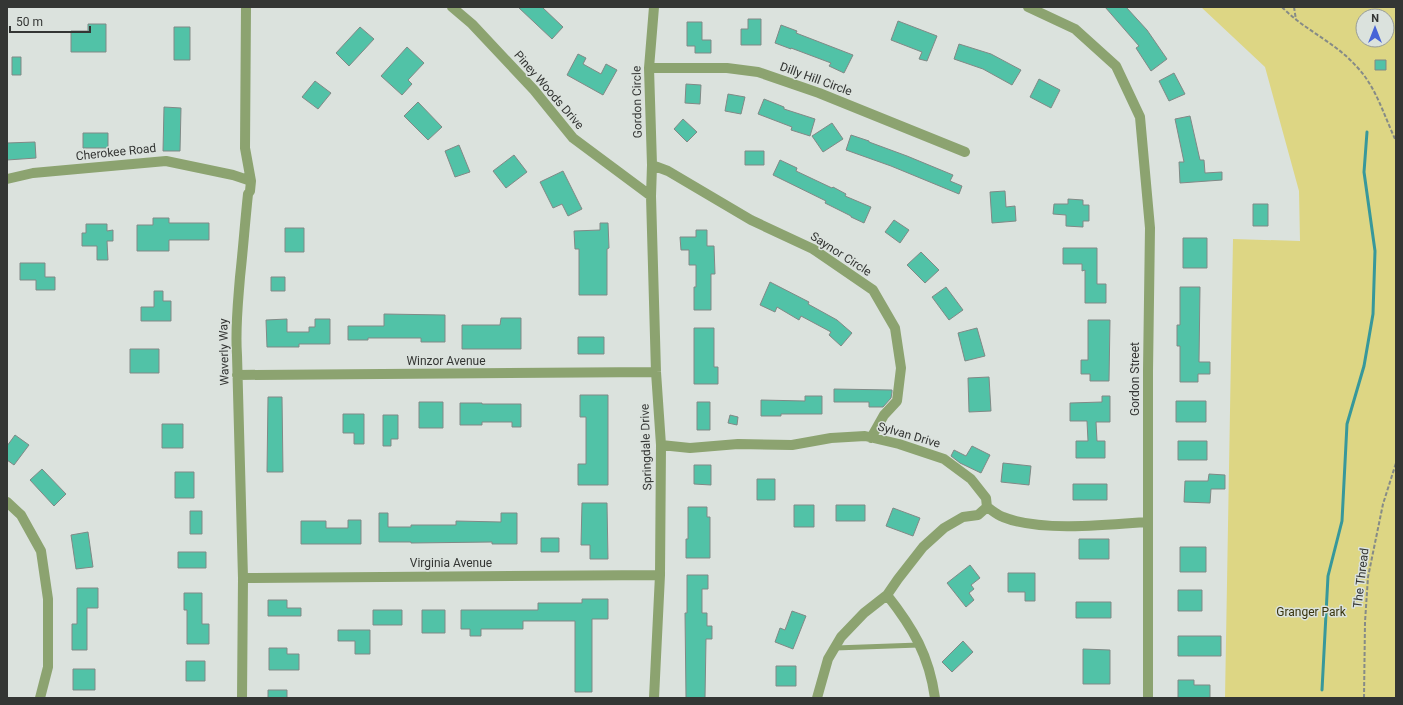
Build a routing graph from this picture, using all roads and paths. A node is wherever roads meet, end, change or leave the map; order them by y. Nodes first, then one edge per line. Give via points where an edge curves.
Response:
1 (246, 7) edge
2 (452, 7) edge
3 (654, 7) edge
4 (1028, 7) edge
5 (1282, 7) edge
6 (1294, 7) edge
7 (1296, 20) junction
8 (649, 68) junction
9 (1396, 141) edge
10 (965, 152) dead end
11 (652, 165) junction
12 (7, 179) edge
13 (251, 181) junction
14 (651, 196) junction
15 (656, 372) junction
16 (237, 375) junction
17 (871, 438) junction
18 (661, 445) junction
19 (1396, 463) edge
20 (7, 502) edge
21 (987, 507) junction
22 (1148, 522) junction
23 (660, 574) junction
24 (243, 578) junction
25 (887, 595) junction
26 (920, 645) junction
27 (834, 648) junction
28 (40, 698) edge
29 (242, 698) edge
30 (654, 698) edge
31 (817, 698) edge
32 (935, 698) edge
33 (1148, 698) edge
34 (1364, 698) edge

1 - 13 street, Waverly Way via 245,148
2 - 14 street, Piney Woods Drive via 472,24 534,90 572,138
3 - 8 street, Gordon Circle
4 - 22 street, Gordon Street via 1075,29 1116,66 1140,117 1150,228
5 - 7 path
6 - 7 path
7 - 9 path via 1356,65 1370,83
8 - 10 street, Dilly Hill Circle via 727,68 758,72 819,93
8 - 11 street, Gordon Circle
11 - 14 street, Gordon Circle
11 - 17 street, Saynor Circle via 668,171 751,220 813,249 873,290 895,328 902,368 897,401 884,415
12 - 13 street, Cherokee Road via 166,160
13 - 16 street, Waverly Way via 236,310
14 - 15 street, Springdale Drive
15 - 16 street, Winzor Avenue
15 - 18 street, Springdale Drive
16 - 24 street, Waverly Way
17 - 18 street, Sylvan Drive via 831,438 792,445 738,444 690,448
17 - 21 street, Sylvan Drive via 944,459 971,479 986,498
18 - 23 street, Springdale Drive
19 - 34 path, The Thread via 1383,504 1368,577
20 - 28 street via 21,515 41,551 48,598 48,667
21 - 22 street via 1002,517 1029,524 1060,526
21 - 25 street via 978,515 963,517 944,528 923,547
22 - 33 street, Gordon Street
23 - 24 street, Virginia Avenue
23 - 30 street, Springdale Drive
24 - 29 street, Waverly Way
25 - 26 street
25 - 27 street via 841,637
26 - 27 lane
26 - 32 street via 926,657
27 - 31 street via 828,659

